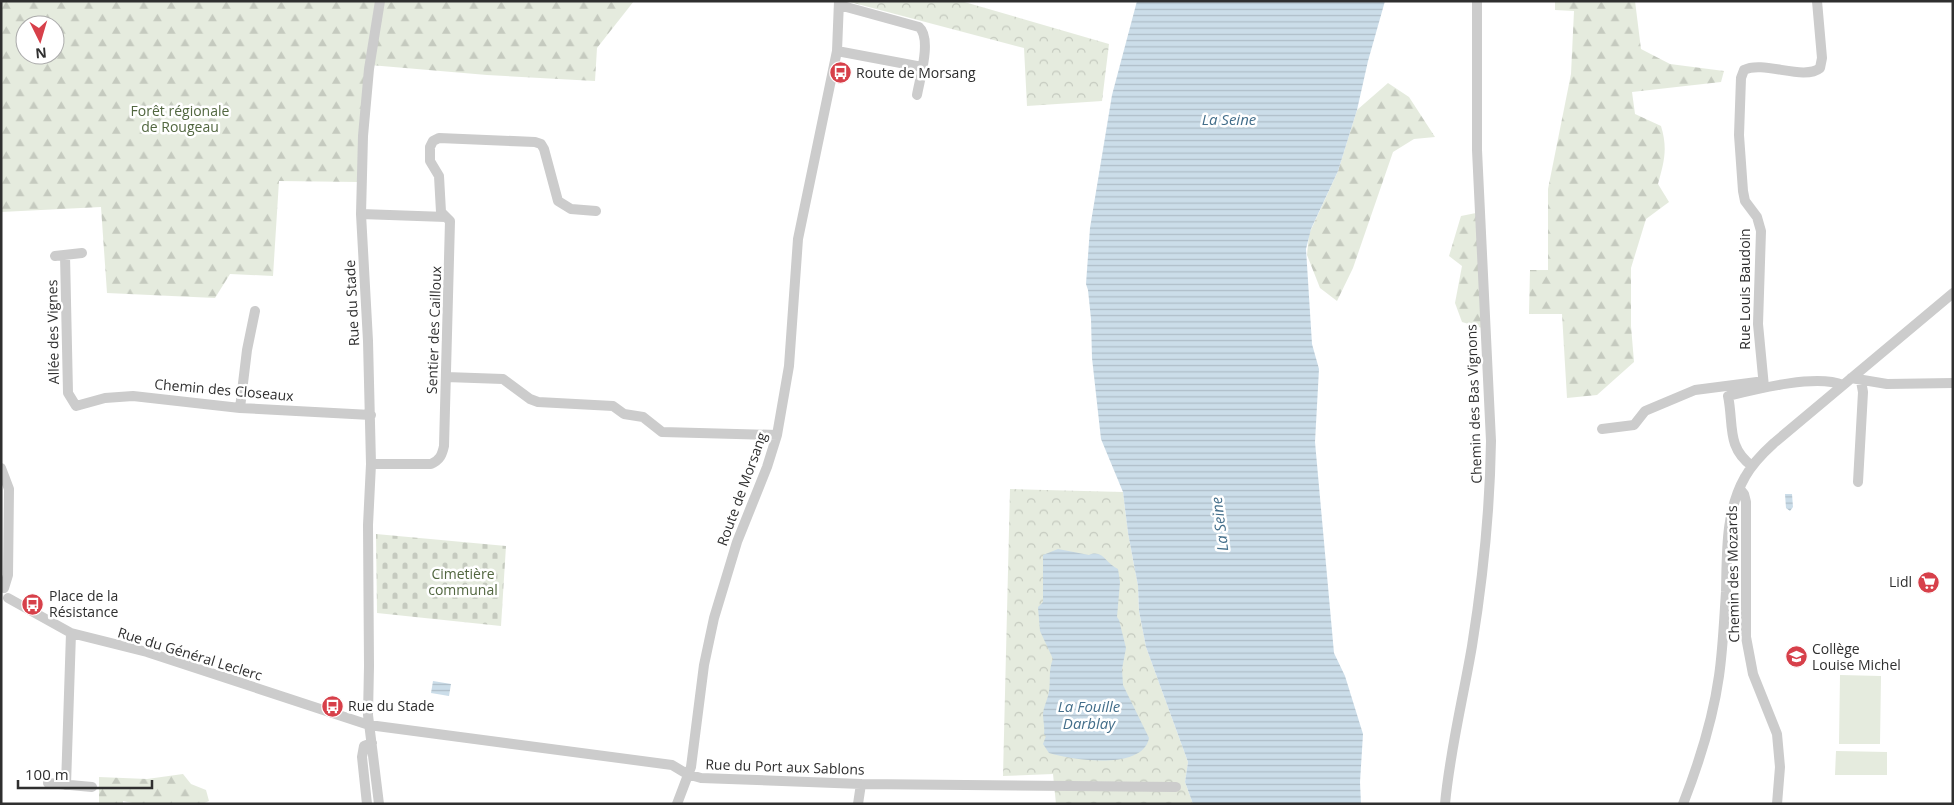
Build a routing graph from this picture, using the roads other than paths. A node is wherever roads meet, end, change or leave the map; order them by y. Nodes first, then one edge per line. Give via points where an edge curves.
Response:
1 (380, 1) edge
2 (1477, 1) edge
3 (1818, 1) edge
4 (839, 3) edge
5 (837, 51) junction
6 (922, 67) junction
7 (917, 95) dead end
8 (596, 210) dead end
9 (362, 214) junction
10 (446, 217) junction
11 (82, 253) dead end
12 (1953, 293) edge
13 (255, 311) dead end
14 (446, 377) junction
15 (1856, 380) junction
16 (1953, 383) edge
17 (1842, 385) junction
18 (1763, 387) junction
19 (76, 406) joint
20 (240, 408) junction
21 (370, 415) junction
22 (1602, 429) dead end
23 (777, 435) junction
24 (371, 464) junction
25 (1752, 466) junction
26 (1, 468) edge
27 (1858, 482) dead end
28 (1740, 489) junction
29 (4, 594) edge
30 (71, 633) junction
31 (369, 725) junction
32 (372, 743) junction
33 (687, 774) junction
34 (48, 784) dead end
35 (862, 784) junction
36 (66, 785) junction
37 (92, 787) dead end
38 (1176, 787) dead end
39 (367, 804) edge
40 (379, 804) edge
41 (677, 804) edge
42 (858, 804) edge
43 (1445, 804) edge
44 (1683, 804) edge
45 (1777, 804) edge

1 - 9 street, Rue du Stade via 363,136
2 - 43 street, Chemin des Bas Vignons via 1477,150 1491,485 1472,646 1452,746
3 - 18 street, Rue Louis Baudoin via 1820,68 1809,72 1754,67 1744,70 1740,78 1739,135 1743,191 1761,231 1758,324
4 - 5 street, Route de Morsang
4 - 6 street via 921,28 926,40
5 - 6 street
5 - 23 street, Route de Morsang via 798,239 789,366
6 - 7 street
8 - 10 street, Sentier des Cailloux via 571,209 558,200 541,144 439,138 433,141 429,155 439,176 441,212
9 - 10 street
9 - 21 street, Rue du Stade
10 - 14 street, Sentier des Cailloux via 450,221
11 - 19 street, Allée des Vignes via 60,255 68,392
12 - 15 street
13 - 20 street
14 - 23 street via 503,379 538,402 612,406 624,414 643,417 662,432
14 - 24 street, Sentier des Cailloux via 444,446 438,461
15 - 16 street via 1887,384
15 - 17 street
15 - 27 street via 1862,392
17 - 18 street via 1822,382
17 - 25 street
18 - 22 street via 1757,382 1696,390 1646,411 1634,425
18 - 25 street via 1728,396 1736,450
19 - 20 street, Chemin des Closeaux via 105,398 133,396
20 - 21 street, Chemin des Closeaux
21 - 24 street, Rue du Stade
23 - 33 street, Route de Morsang via 768,467 737,542 714,618 704,665 695,744
24 - 31 street, Rue du Stade via 368,525
25 - 28 street
26 - 29 street via 9,489 8,575
28 - 44 street via 1728,530 1717,691
28 - 45 street, Chemin des Mozards via 1746,502 1746,637 1753,674 1777,734 1780,767
29 - 30 street, Rue du Général Leclerc
30 - 31 street, Rue du Général Leclerc via 146,652
30 - 36 street
31 - 32 street, Rue du Stade
31 - 33 street, Rue du Port aux Sablons via 672,765
32 - 39 street via 364,746 362,757
32 - 40 street, Rue du Stade
33 - 35 street, Rue du Port aux Sablons via 701,778
33 - 41 street, Route de Morsang
34 - 36 street
35 - 38 street, Rue du Port aux Sablons
35 - 42 street
36 - 37 street

